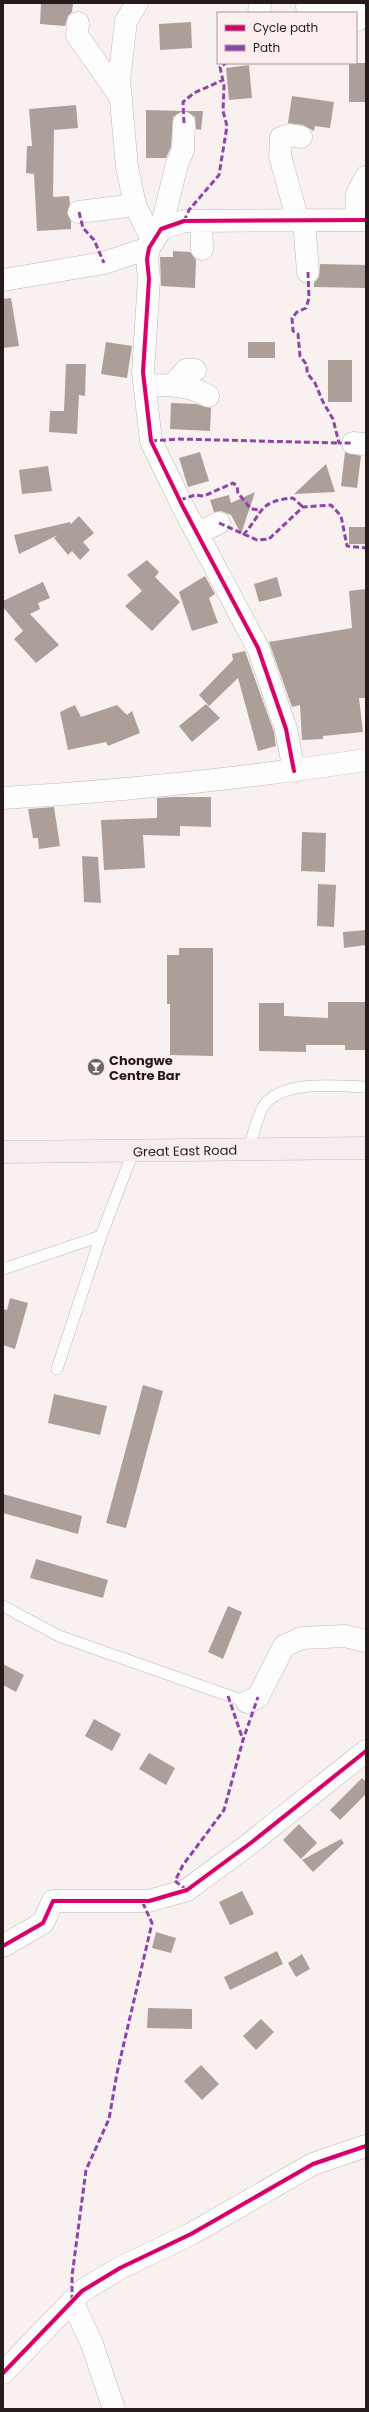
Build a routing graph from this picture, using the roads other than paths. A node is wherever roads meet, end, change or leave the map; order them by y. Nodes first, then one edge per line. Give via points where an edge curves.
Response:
1 (137, 3) edge
2 (336, 4) edge
3 (307, 7) dead end
4 (356, 12) edge
5 (78, 23) dead end
6 (121, 98) junction
7 (184, 123) dead end
8 (301, 137) dead end
9 (366, 177) edge
10 (134, 205) junction
11 (79, 212) dead end
12 (301, 220) junction
13 (361, 220) edge
14 (201, 221) junction
15 (154, 239) junction
16 (202, 249) dead end
17 (308, 272) dead end
18 (3, 280) edge
19 (195, 370) dead end
20 (145, 385) junction
21 (173, 385) junction
22 (208, 396) dead end
23 (219, 523) dead end
24 (197, 532) junction
25 (366, 760) edge
26 (294, 770) junction
27 (3, 798) edge
28 (366, 1087) edge
29 (366, 1148) edge
30 (248, 1151) junction
31 (3, 1152) edge
32 (133, 1152) junction
33 (101, 1236) junction
34 (3, 1269) edge
35 (57, 1369) dead end
36 (3, 1606) edge
37 (366, 1641) edge
38 (247, 1702) joint
39 (366, 1751) edge
40 (3, 1946) edge
41 (366, 2146) edge
42 (72, 2301) junction
43 (3, 2373) edge
44 (114, 2409) edge

1 - 6 street via 126,21 119,80
2 - 3 street
2 - 4 street
5 - 6 street via 77,35
6 - 10 street via 127,168
7 - 15 street via 183,150
8 - 12 street via 290,135 282,138 280,156
9 - 13 street via 357,194
10 - 11 street
10 - 15 street
12 - 13 street
12 - 14 street
12 - 17 street
14 - 15 street via 184,221
14 - 16 street
15 - 18 street via 104,263
15 - 20 street via 143,372
19 - 21 street via 186,370
20 - 21 street
20 - 24 street via 151,441
21 - 22 street via 194,388
23 - 24 street
24 - 26 street via 258,648 286,729
25 - 26 street
26 - 27 street via 118,791
28 - 30 lane via 313,1085 274,1095 263,1107
29 - 30 highway, Great East Road
30 - 32 highway, Great East Road
31 - 32 highway, Great East Road
32 - 33 lane
33 - 34 lane
33 - 35 lane
36 - 38 lane via 59,1636
37 - 38 street via 345,1636 302,1638 284,1646 258,1697
39 - 40 street via 252,1842 186,1890 149,1901 54,1901 43,1923
41 - 42 street via 313,2164 191,2234 120,2268 82,2291
42 - 43 street
42 - 44 street via 92,2344

